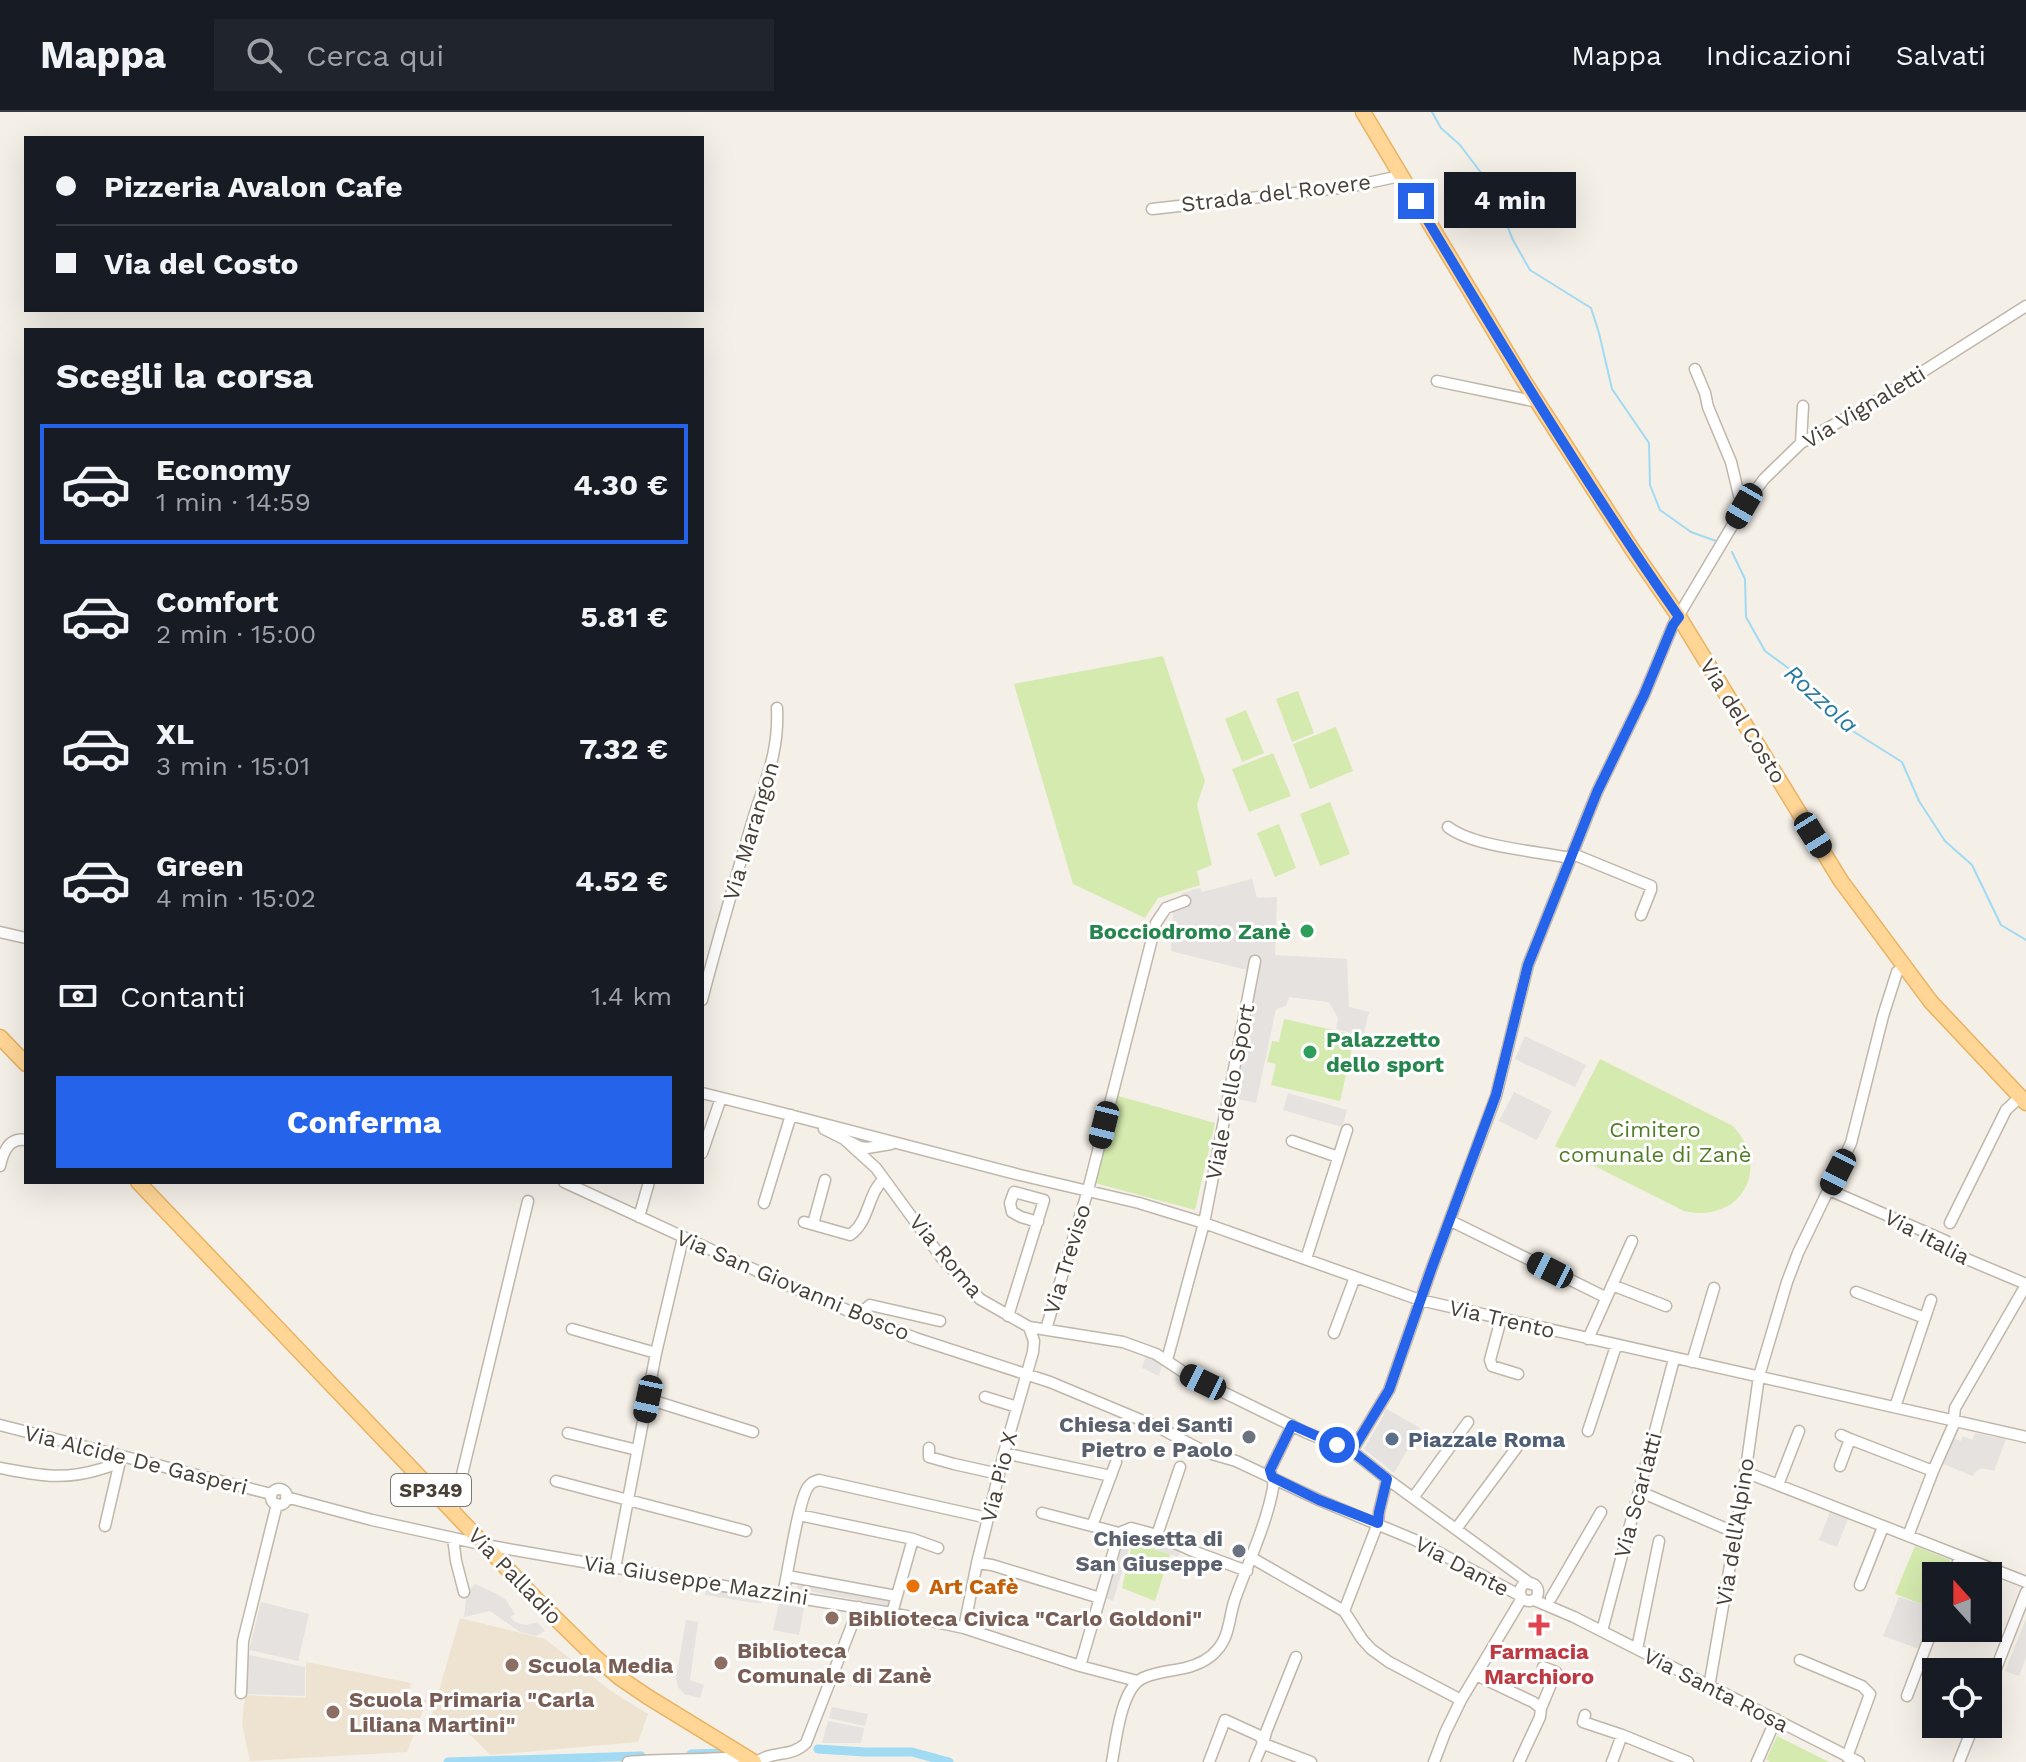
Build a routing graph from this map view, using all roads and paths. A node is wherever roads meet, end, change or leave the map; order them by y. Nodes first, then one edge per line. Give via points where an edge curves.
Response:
1 (1363, 112) edge
2 (1400, 176) junction
3 (1152, 209) dead end
4 (2026, 306) edge
5 (1695, 369) dead end
6 (1437, 381) dead end
7 (1538, 402) junction
8 (1803, 406) dead end
9 (1801, 443) junction
10 (1744, 506) junction
11 (1679, 617) junction
12 (777, 708) dead end
13 (1448, 827) dead end
14 (1572, 856) junction
15 (1185, 901) dead end
16 (1641, 915) dead end
17 (0, 932) edge
18 (24, 938) edge
19 (1255, 961) dead end
20 (1904, 966) junction
21 (706, 972) edge
22 (0, 1037) edge
23 (24, 1062) edge
24 (704, 1094) edge
25 (721, 1098) junction
26 (2023, 1100) edge
27 (794, 1116) junction
28 (1347, 1130) dead end
29 (848, 1135) junction
30 (24, 1140) edge
31 (1292, 1141) dead end
32 (871, 1142) junction
33 (704, 1147) edge
34 (1338, 1157) junction
35 (0, 1166) edge
36 (876, 1168) junction
37 (1020, 1175) junction
38 (884, 1179) junction
39 (825, 1180) dead end
40 (140, 1184) edge
41 (568, 1184) edge
42 (648, 1184) edge
43 (1088, 1190) junction
44 (1829, 1190) junction
45 (1014, 1192) junction
46 (528, 1201) dead end
47 (764, 1203) dead end
48 (639, 1217) junction
49 (1451, 1221) junction
50 (1038, 1222) junction
51 (1204, 1223) junction
52 (1950, 1223) dead end
53 (683, 1238) junction
54 (1632, 1241) dead end
55 (1306, 1259) junction
56 (1355, 1277) junction
57 (1612, 1285) junction
58 (2026, 1285) edge
59 (1714, 1288) dead end
60 (1856, 1292) dead end
61 (1605, 1297) junction
62 (1420, 1300) junction
63 (1931, 1300) dead end
64 (1666, 1306) dead end
65 (859, 1314) junction
66 (1008, 1316) junction
67 (1925, 1318) junction
68 (1501, 1319) junction
69 (940, 1321) dead end
70 (1029, 1327) junction
71 (572, 1329) dead end
72 (1046, 1329) junction
73 (1334, 1333) dead end
74 (1063, 1334) junction
75 (1588, 1339) junction
76 (1034, 1341) junction
77 (1616, 1346) junction
78 (656, 1353) junction
79 (1674, 1359) junction
80 (1167, 1360) junction
81 (1692, 1362) junction
82 (1027, 1374) junction
83 (1518, 1374) dead end
84 (1759, 1376) junction
85 (985, 1397) dead end
86 (648, 1399) junction
87 (1017, 1407) junction
88 (1895, 1407) junction
89 (1953, 1420) junction
90 (1468, 1422) dead end
91 (0, 1425) edge
92 (1292, 1425) junction
93 (1588, 1431) dead end
94 (1799, 1431) dead end
95 (753, 1432) dead end
96 (568, 1433) dead end
97 (2026, 1437) edge
98 (1520, 1443) dead end
99 (929, 1448) dead end
100 (637, 1450) junction
101 (1352, 1451) junction
102 (1004, 1453) junction
103 (121, 1459) junction
104 (1116, 1462) dead end
105 (1840, 1466) dead end
106 (1180, 1467) dead end
107 (0, 1468) edge
108 (1933, 1471) junction
109 (1745, 1472) junction
110 (999, 1474) junction
111 (1111, 1476) junction
112 (1272, 1477) junction
113 (1387, 1479) junction
114 (556, 1481) dead end
115 (1778, 1485) junction
116 (1650, 1496) dead end
117 (278, 1498) junction
118 (1413, 1498) junction
119 (628, 1499) junction
120 (453, 1512) junction
121 (1601, 1512) dead end
122 (1042, 1513) dead end
123 (799, 1515) junction
124 (988, 1518) junction
125 (1378, 1523) junction
126 (105, 1526) dead end
127 (1092, 1526) junction
128 (1883, 1527) junction
129 (1456, 1529) junction
130 (746, 1531) dead end
131 (1119, 1533) junction
132 (1736, 1533) junction
133 (1157, 1535) junction
134 (1908, 1536) junction
135 (453, 1538) junction
136 (913, 1539) junction
137 (1659, 1541) dead end
138 (485, 1545) junction
139 (938, 1548) dead end
140 (1960, 1557) junction
141 (1252, 1558) junction
142 (1958, 1562) edge
143 (977, 1563) junction
144 (615, 1568) junction
145 (1247, 1571) junction
146 (1513, 1571) junction
147 (787, 1576) junction
148 (2026, 1582) edge
149 (1860, 1585) dead end
150 (1534, 1586) junction
151 (464, 1592) dead end
152 (2026, 1592) edge
153 (783, 1594) junction
154 (896, 1596) junction
155 (1524, 1597) junction
156 (1100, 1598) junction
157 (1551, 1598) junction
158 (859, 1607) junction
159 (1344, 1611) junction
160 (892, 1613) junction
161 (1574, 1617) junction
162 (964, 1628) junction
163 (1602, 1631) junction
164 (1928, 1642) edge
165 (1637, 1649) junction
166 (1296, 1657) dead end
167 (2000, 1658) edge
168 (1800, 1660) dead end
169 (1080, 1666) junction
170 (1543, 1667) dead end
171 (1476, 1675) junction
172 (1137, 1681) junction
173 (1709, 1687) junction
174 (241, 1693) dead end
175 (1907, 1696) dead end
176 (1461, 1700) junction
177 (1541, 1708) junction
178 (1585, 1715) dead end
179 (1776, 1719) junction
180 (1622, 1735) junction
181 (1968, 1738) edge
182 (1264, 1744) junction
183 (1847, 1757) junction
184 (752, 1760) edge
185 (628, 1762) edge
186 (1112, 1762) edge
187 (1209, 1762) edge
188 (1255, 1762) edge
189 (1311, 1762) edge
190 (1434, 1762) edge
191 (1519, 1762) edge
192 (1612, 1762) edge
193 (1688, 1762) edge
194 (1757, 1762) edge
195 (1859, 1762) edge
196 (1959, 1762) edge

1 - 2 main road, Via del Costo
2 - 3 street, Strada del Rovere via 1349,187
2 - 7 main road, Via del Costo
4 - 9 street, Via Vignaletti
5 - 10 street
6 - 7 street
7 - 11 main road, Via del Costo
8 - 9 street
9 - 10 street, Via Vignaletti
10 - 11 street, Via Vignaletti
11 - 14 street, Via Vignaletti
11 - 20 main road, Via del Costo via 1841,881
12 - 21 street, Via Marangon via 773,760
13 - 14 street via 1487,843
14 - 16 street via 1651,886
14 - 49 street, Via Vignaletti via 1528,965 1496,1095
15 - 43 street, Via Treviso via 1166,908 1156,923
17 - 18 street
19 - 51 street, Viale dello Sport
20 - 26 main road, Via del Costo
20 - 44 street, Via dell'Alpino via 1897,972 1883,1016 1851,1143
22 - 23 main road
24 - 25 street, Via Trento
25 - 27 street, Via Trento
25 - 33 street
26 - 52 street via 2006,1110
27 - 29 street, Via Trento
27 - 47 street
28 - 34 street
29 - 32 street, Via Trento
29 - 36 street, Via Roma
30 - 35 street via 4,1150
31 - 34 street
32 - 36 street, Via Roma
32 - 37 street, Via Trento via 895,1143
34 - 55 street
36 - 38 street, Via Roma
37 - 43 street, Via Trento
37 - 45 street
38 - 39 street via 850,1235 809,1223
38 - 66 street, Via Roma via 963,1283
40 - 120 main road, Via Palladio / SP349
41 - 48 street, Via San Giovanni Bosco
42 - 48 street
43 - 51 street, Via Trento
43 - 72 street, Via Treviso
44 - 58 street, Via Italia via 1946,1241 1962,1257
44 - 84 street, Via dell'Alpino via 1787,1282
45 - 50 street via 1012,1212
45 - 50 street via 1044,1200
46 - 120 street
48 - 53 street, Via San Giovanni Bosco
49 - 61 street
49 - 62 street, Via Vignaletti
50 - 66 street
51 - 55 street, Via Trento
51 - 80 street, Viale dello Sport
53 - 65 street, Via San Giovanni Bosco
53 - 78 street
54 - 57 street
55 - 56 street, Via Trento
56 - 62 street, Via Trento
56 - 73 street
57 - 61 street
57 - 64 street
58 - 89 street
59 - 81 street
60 - 67 street
61 - 75 street
62 - 68 street, Via Trento
62 - 101 street, Via Vignaletti via 1389,1390
63 - 67 street
65 - 69 street via 870,1305
65 - 82 street, Via San Giovanni Bosco
66 - 70 street, Via Roma
67 - 88 street
68 - 75 street, Via Trento
68 - 83 street via 1490,1360 1492,1366
70 - 72 street, Via Roma
70 - 76 street
71 - 78 street
72 - 74 street, Via Roma
74 - 76 street, Via Roma
74 - 80 street, Via Roma via 1123,1342
75 - 77 street, Via Trento
76 - 82 street, Via Pio X
77 - 79 street, Via Trento
77 - 93 street
78 - 86 street
79 - 81 street, Via Trento
79 - 163 street, Via Scarlatti
80 - 92 street, Via Roma
81 - 84 street, Via Trento
82 - 87 street, Via Pio X
82 - 112 street, Via San Giovanni Bosco
84 - 88 street, Via Trento
84 - 109 street, Via dell'Alpino
85 - 87 street
86 - 95 street
86 - 100 street
87 - 102 street, Via Pio X
88 - 89 street, Via Trento
89 - 97 street, Via Trento
89 - 108 street
90 - 118 street
91 - 103 street, Via Alcide De Gasperi
92 - 101 street, Via Roma
92 - 112 street via 1270,1470
94 - 115 street
96 - 100 street
98 - 129 street
99 - 110 street via 929,1457
100 - 119 street
101 - 113 street, Via Roma
102 - 110 street, Via Pio X
102 - 111 street
103 - 107 street via 64,1477
103 - 117 street, Via Alcide De Gasperi
103 - 126 street
104 - 111 street
105 - 108 street via 1846,1437
106 - 133 street
108 - 134 street
109 - 115 street
109 - 132 street, Via dell'Alpino
110 - 124 street, Via Pio X
111 - 127 street
112 - 125 street, Via Dante
112 - 141 street
113 - 118 street, Via Santa Rosa
113 - 125 street
114 - 119 street
115 - 128 street
116 - 132 street
117 - 135 street, Via Alcide De Gasperi
117 - 174 street via 243,1641
118 - 129 street, Via Santa Rosa
119 - 130 street
119 - 144 street
120 - 138 main road, Via Palladio / SP349
121 - 157 street
122 - 127 street
123 - 124 street via 806,1490 819,1480
123 - 136 street
123 - 147 street
124 - 143 street, Via Pio X
125 - 155 street, Via Dante
125 - 159 street
127 - 131 street
128 - 134 street
128 - 149 street
129 - 146 street, Via Santa Rosa
131 - 133 street via 1131,1528
131 - 156 street
132 - 173 street, Via dell'Alpino
133 - 145 street
134 - 140 street
135 - 138 street, Via Alcide De Gasperi
135 - 151 street
136 - 139 street
136 - 154 street
137 - 165 street
138 - 144 street, Via Giuseppe Mazzini
138 - 184 main road, Via Palladio / SP349 via 595,1657 648,1697
140 - 142 street
140 - 148 street
141 - 145 street
141 - 159 street
143 - 156 street
143 - 162 street, Via Pio X
144 - 153 street, Via Giuseppe Mazzini
145 - 172 street via 1217,1651 1193,1666
146 - 150 street, Via Santa Rosa
146 - 155 street
147 - 153 street
147 - 154 street
150 - 155 street via 1525,1584
150 - 155 street via 1538,1593
150 - 157 street, Via Santa Rosa
152 - 167 street
153 - 158 street, Via Giuseppe Mazzini
154 - 160 street
155 - 161 street, Via Santa Rosa
155 - 171 street
156 - 169 street
157 - 161 street, Via Santa Rosa
158 - 160 street, Via Giuseppe Mazzini
158 - 184 street via 802,1747
159 - 176 street via 1371,1649
160 - 162 street, Via Giuseppe Mazzini
161 - 163 street, Via Santa Rosa
162 - 169 street, Via Giuseppe Mazzini
163 - 165 street, Via Santa Rosa
164 - 175 street
165 - 173 street, Via Santa Rosa
166 - 182 street
168 - 183 street via 1870,1694
169 - 172 street, Via Giuseppe Mazzini
170 - 177 street via 1556,1672
171 - 176 street
171 - 177 street
172 - 186 street via 1119,1721
173 - 179 street, Via Santa Rosa
176 - 190 street
177 - 191 street
178 - 180 street via 1583,1722
179 - 183 street, Via Santa Rosa
179 - 194 street
180 - 192 street
180 - 193 street
181 - 196 street
182 - 187 street via 1260,1736 1225,1720
182 - 188 street
182 - 189 street
183 - 195 street, Via Santa Rosa
184 - 185 street

